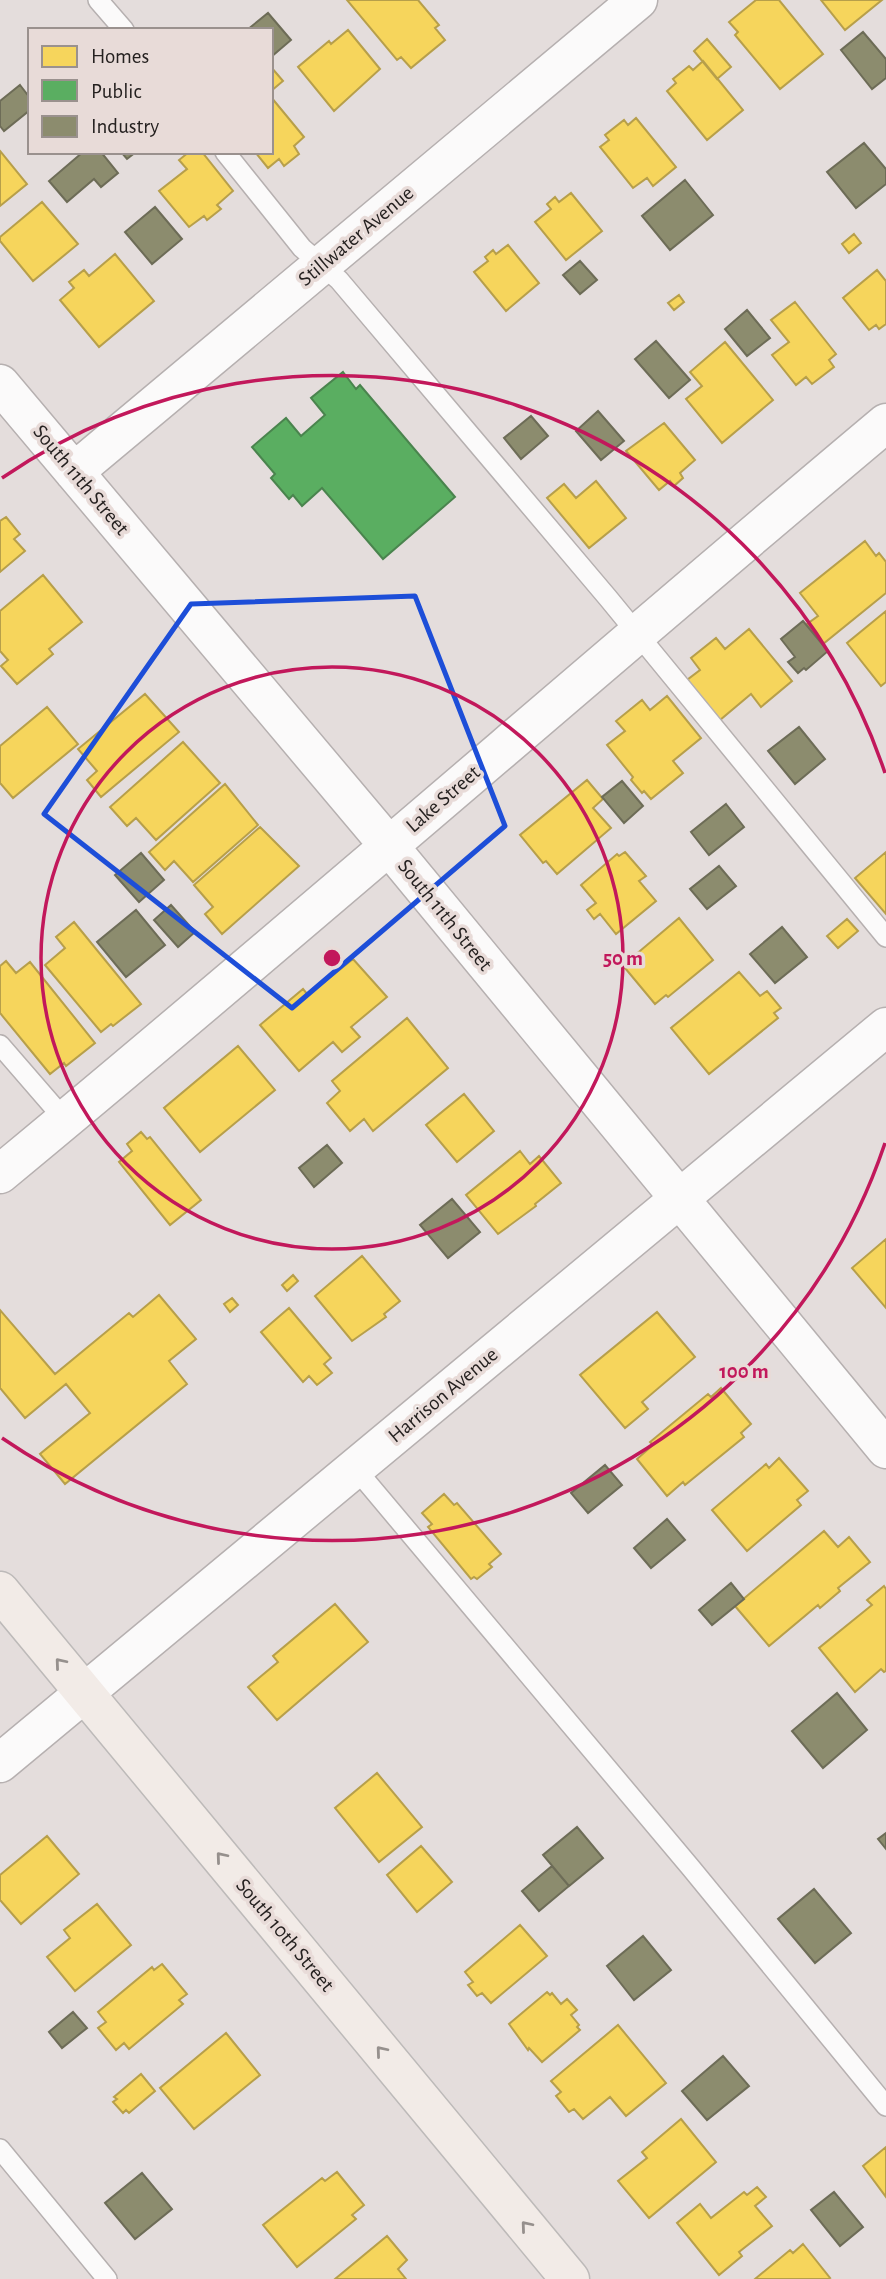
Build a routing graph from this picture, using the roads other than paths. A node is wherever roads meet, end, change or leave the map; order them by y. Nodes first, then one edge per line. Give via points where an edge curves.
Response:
1 (98, 0) edge
2 (638, 0) edge
3 (122, 28) edge
4 (227, 154) edge
5 (322, 265) junction
6 (0, 384) edge
7 (886, 423) edge
8 (74, 472) junction
9 (636, 633) junction
10 (389, 846) junction
11 (886, 937) edge
12 (886, 1027) edge
13 (0, 1045) edge
14 (65, 1120) junction
15 (0, 1174) edge
16 (677, 1198) junction
17 (886, 1449) edge
18 (355, 1468) junction
19 (0, 1591) edge
20 (85, 1693) junction
21 (0, 1763) edge
22 (886, 2106) edge
23 (0, 2149) edge
24 (107, 2279) edge
25 (570, 2279) edge

1 - 3 lane
2 - 5 street, Stillwater Avenue
4 - 5 lane via 302,248
5 - 8 street, Stillwater Avenue
5 - 9 lane
6 - 8 street, South 11th Street
7 - 9 street, Lake Street
8 - 10 street, South 11th Street
9 - 10 street, Lake Street
9 - 11 lane
10 - 14 street, Lake Street
10 - 16 street, South 11th Street
12 - 16 street, Harrison Avenue
13 - 14 lane
14 - 15 street, Lake Street
16 - 17 street, South 11th Street
16 - 18 street, Harrison Avenue
18 - 20 street, Harrison Avenue
18 - 22 lane
20 -> 19 main road, South 10th Street
20 - 21 street, Harrison Avenue
25 -> 20 main road, South 10th Street
23 - 24 lane

